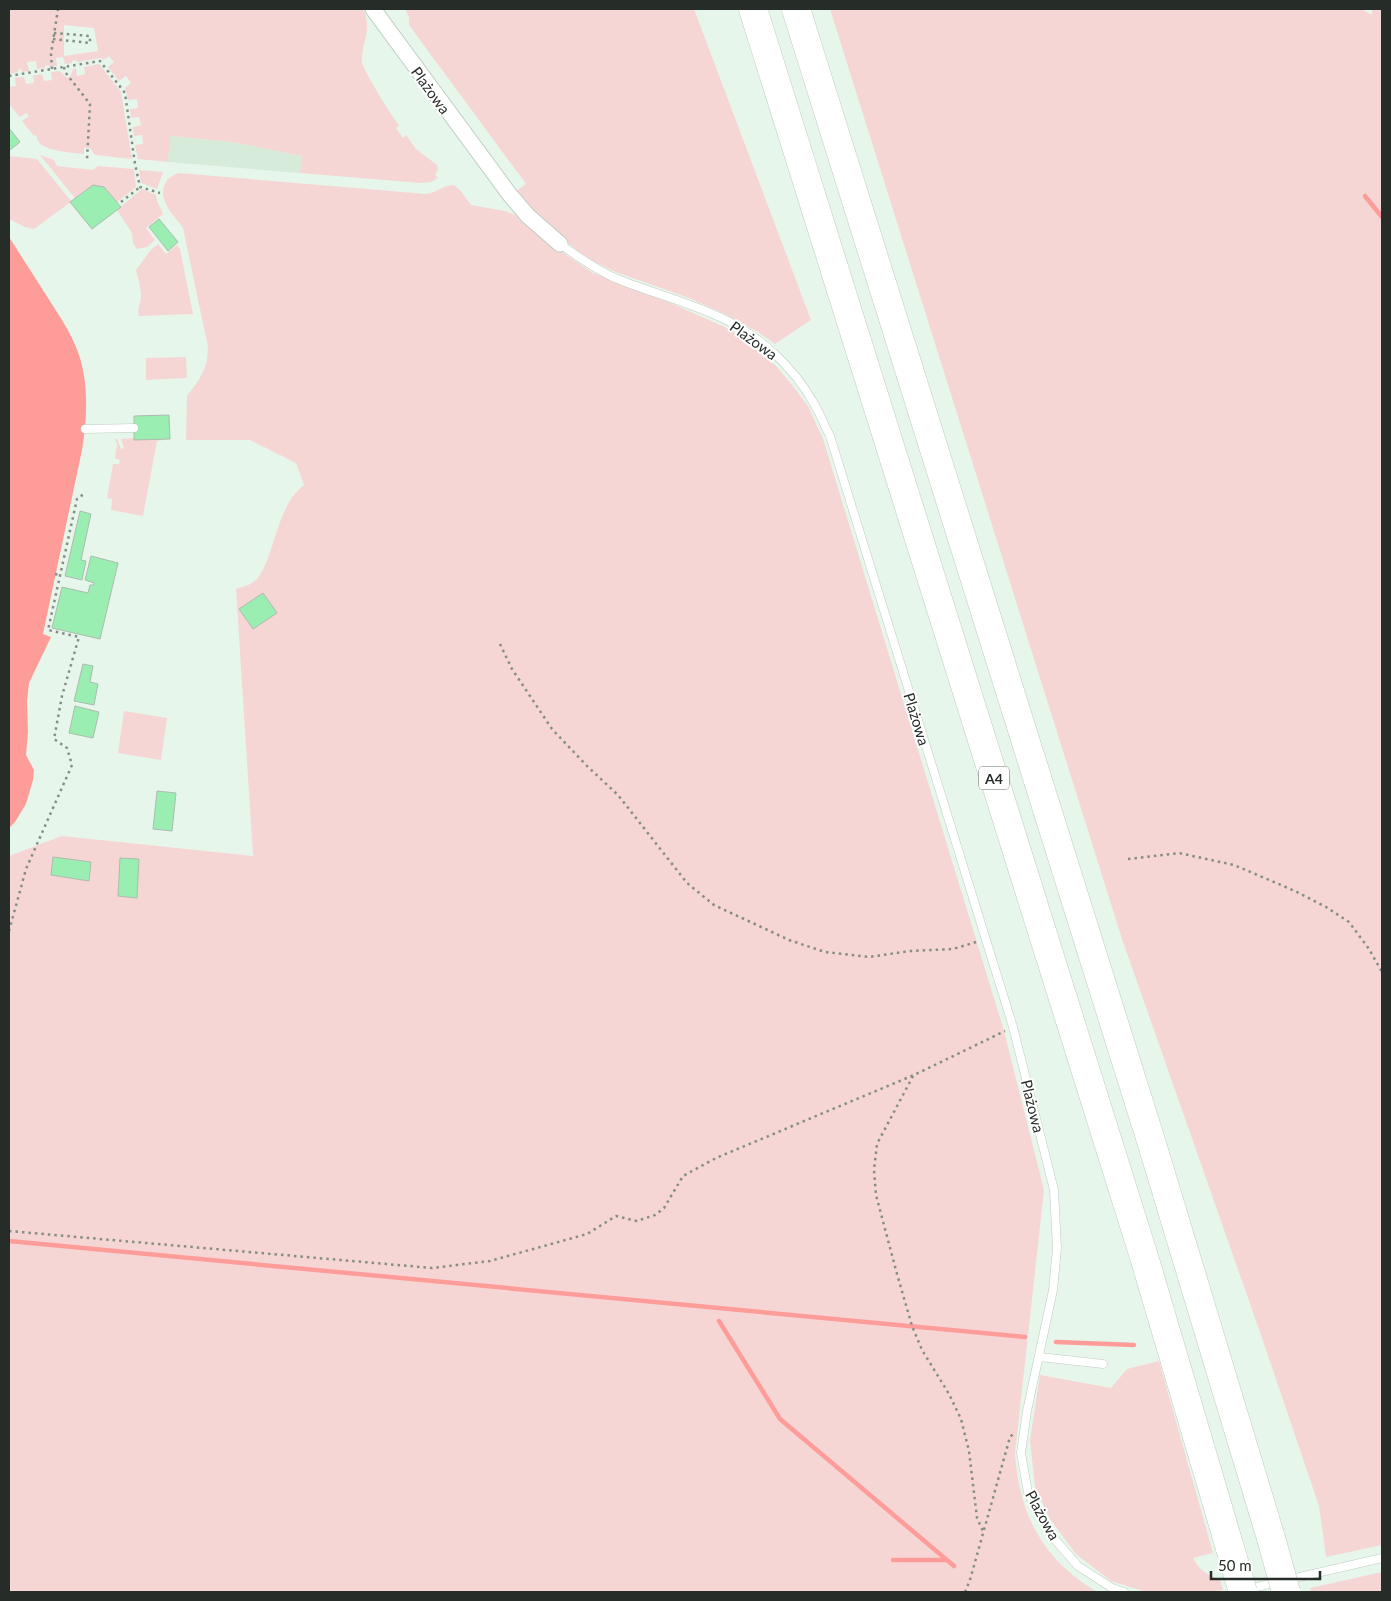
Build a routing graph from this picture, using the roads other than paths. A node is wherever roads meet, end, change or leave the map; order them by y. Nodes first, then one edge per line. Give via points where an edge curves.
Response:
1 (373, 9) edge
2 (753, 9) edge
3 (796, 9) edge
4 (560, 244) joint
5 (134, 428) dead end
6 (85, 429) dead end
7 (1040, 1357) junction
8 (1103, 1364) dead end
9 (1382, 1558) edge
10 (1124, 1592) edge
11 (1234, 1592) edge
12 (1242, 1592) edge
13 (1286, 1592) edge

1 - 4 street, Plażowa via 510,195
2 - 12 highway, A4, bridge via 1142,1250
3 - 13 highway, bridge via 1152,1144
4 - 7 lane, Plażowa via 586,263 615,277 726,320 750,334 784,363 813,401 830,436 1013,1027 1054,1190 1057,1248 1053,1290
5 - 6 lane
7 - 8 lane
7 - 10 lane, Plażowa via 1021,1453 1028,1493 1051,1535 1078,1566
9 - 11 lane

